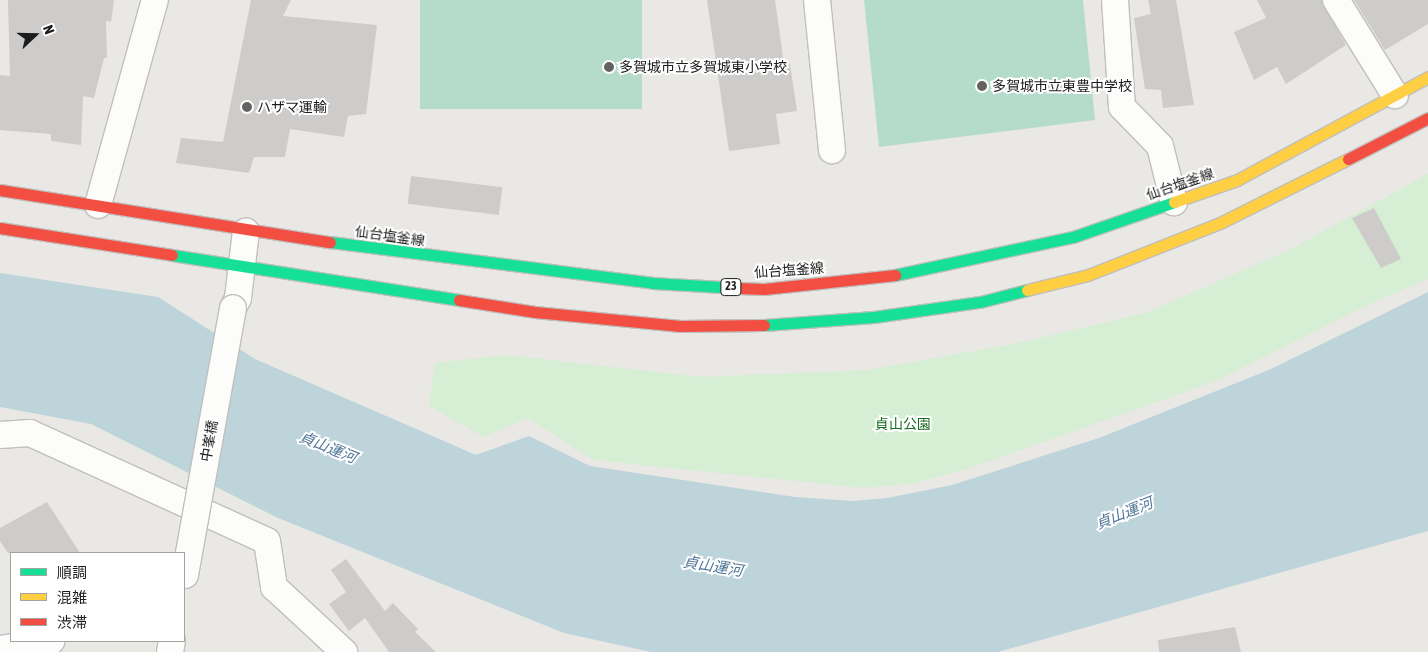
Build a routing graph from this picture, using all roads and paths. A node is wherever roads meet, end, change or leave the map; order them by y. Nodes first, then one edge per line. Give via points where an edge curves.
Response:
1 (155, 0) edge
2 (817, 0) edge
3 (1116, 0) edge
4 (1336, 0) edge
5 (1428, 77) edge
6 (1396, 95) junction
7 (1428, 118) edge
8 (832, 150) dead end
9 (0, 190) edge
10 (1174, 202) junction
11 (98, 205) junction
12 (0, 228) edge
13 (246, 231) junction
14 (242, 264) junction
15 (0, 435) edge
16 (185, 579) edge
17 (45, 642) edge
18 (0, 649) edge
19 (344, 652) edge

1 - 11 street
2 - 8 street
3 - 10 street via 1122,107 1160,146
4 - 6 street
5 - 6 main road, 仙台塩釜線 / 23
6 - 10 main road, 仙台塩釜線 / 23 via 1237,180
7 - 14 main road via 1220,223 1088,274 980,302 874,317 778,325 680,326 535,312
9 - 11 main road, 仙台塩釜線 / 23
10 - 13 main road, 仙台塩釜線 / 23 via 1073,237 982,258 888,276 764,289 654,284
11 - 13 main road, 仙台塩釜線 / 23
12 - 14 main road
13 - 14 street, 中峯橋
14 - 16 street, 中峯橋, bridge
15 - 19 street via 30,433 267,541 274,587
17 - 18 street

